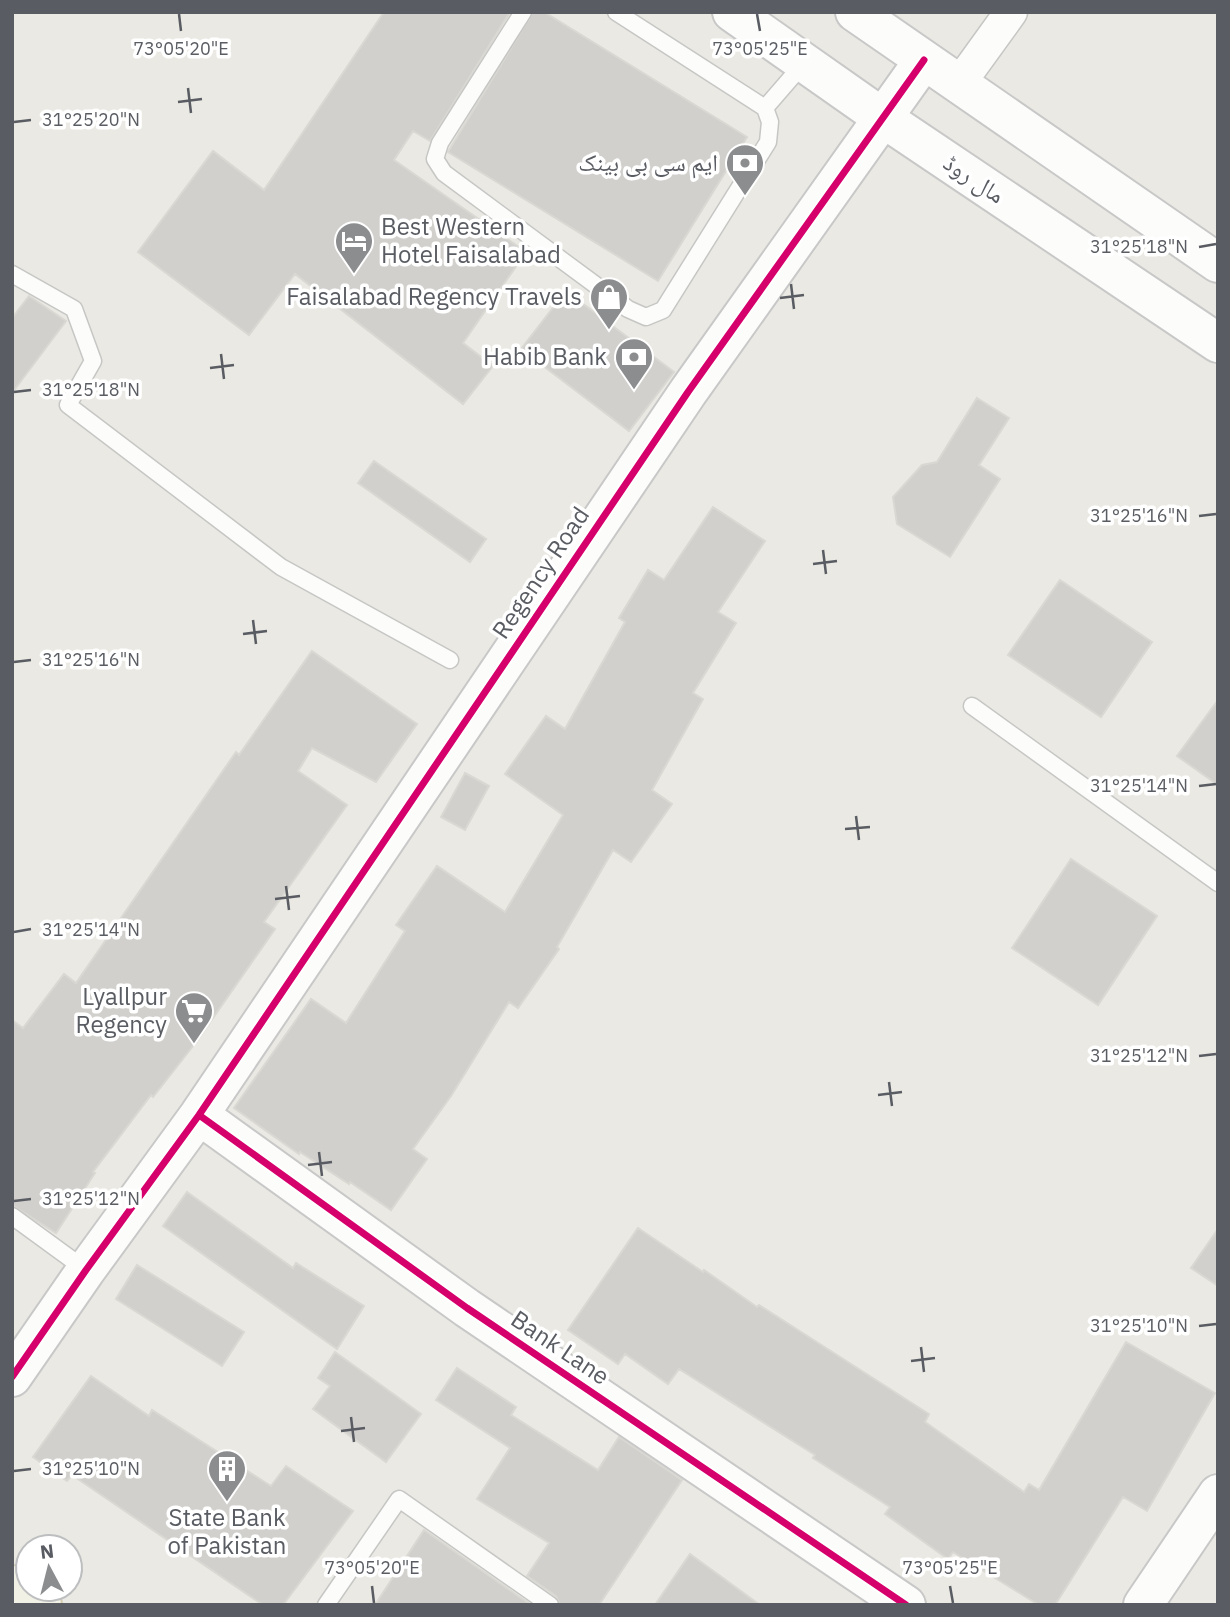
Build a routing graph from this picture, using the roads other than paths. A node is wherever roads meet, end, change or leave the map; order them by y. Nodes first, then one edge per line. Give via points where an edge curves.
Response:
1 (523, 12) edge
2 (616, 12) edge
3 (732, 12) edge
4 (855, 12) edge
5 (1011, 12) edge
6 (924, 60) junction
7 (804, 63) junction
8 (960, 84) junction
9 (765, 108) junction
10 (883, 118) junction
11 (1218, 263) edge
12 (12, 274) edge
13 (1218, 343) edge
14 (450, 660) dead end
15 (972, 706) dead end
16 (1218, 883) edge
17 (199, 1115) junction
18 (12, 1216) edge
19 (86, 1270) junction
20 (12, 1377) edge
21 (1218, 1494) edge
22 (12, 1585) edge
23 (42, 1605) edge
24 (326, 1605) edge
25 (550, 1605) edge
26 (906, 1605) edge
27 (1143, 1605) edge

1 - 9 lane via 440,143 435,159 444,173 628,309 646,317 663,310 768,142 770,122
2 - 9 lane
3 - 7 street, مال روڈ
4 - 6 street
5 - 8 street
6 - 8 street
6 - 10 street, Regency Road
7 - 9 lane
7 - 10 street, مال روڈ
8 - 11 street
10 - 13 street, مال روڈ
10 - 17 street, Regency Road via 688,392
12 - 14 lane via 74,309 93,361 68,405 281,567
15 - 16 lane
17 - 19 street, Regency Road
17 - 26 street, Bank Lane via 467,1308
18 - 19 lane
19 - 20 street, Regency Road
21 - 27 street
22 - 23 main road
24 - 25 lane via 398,1499

